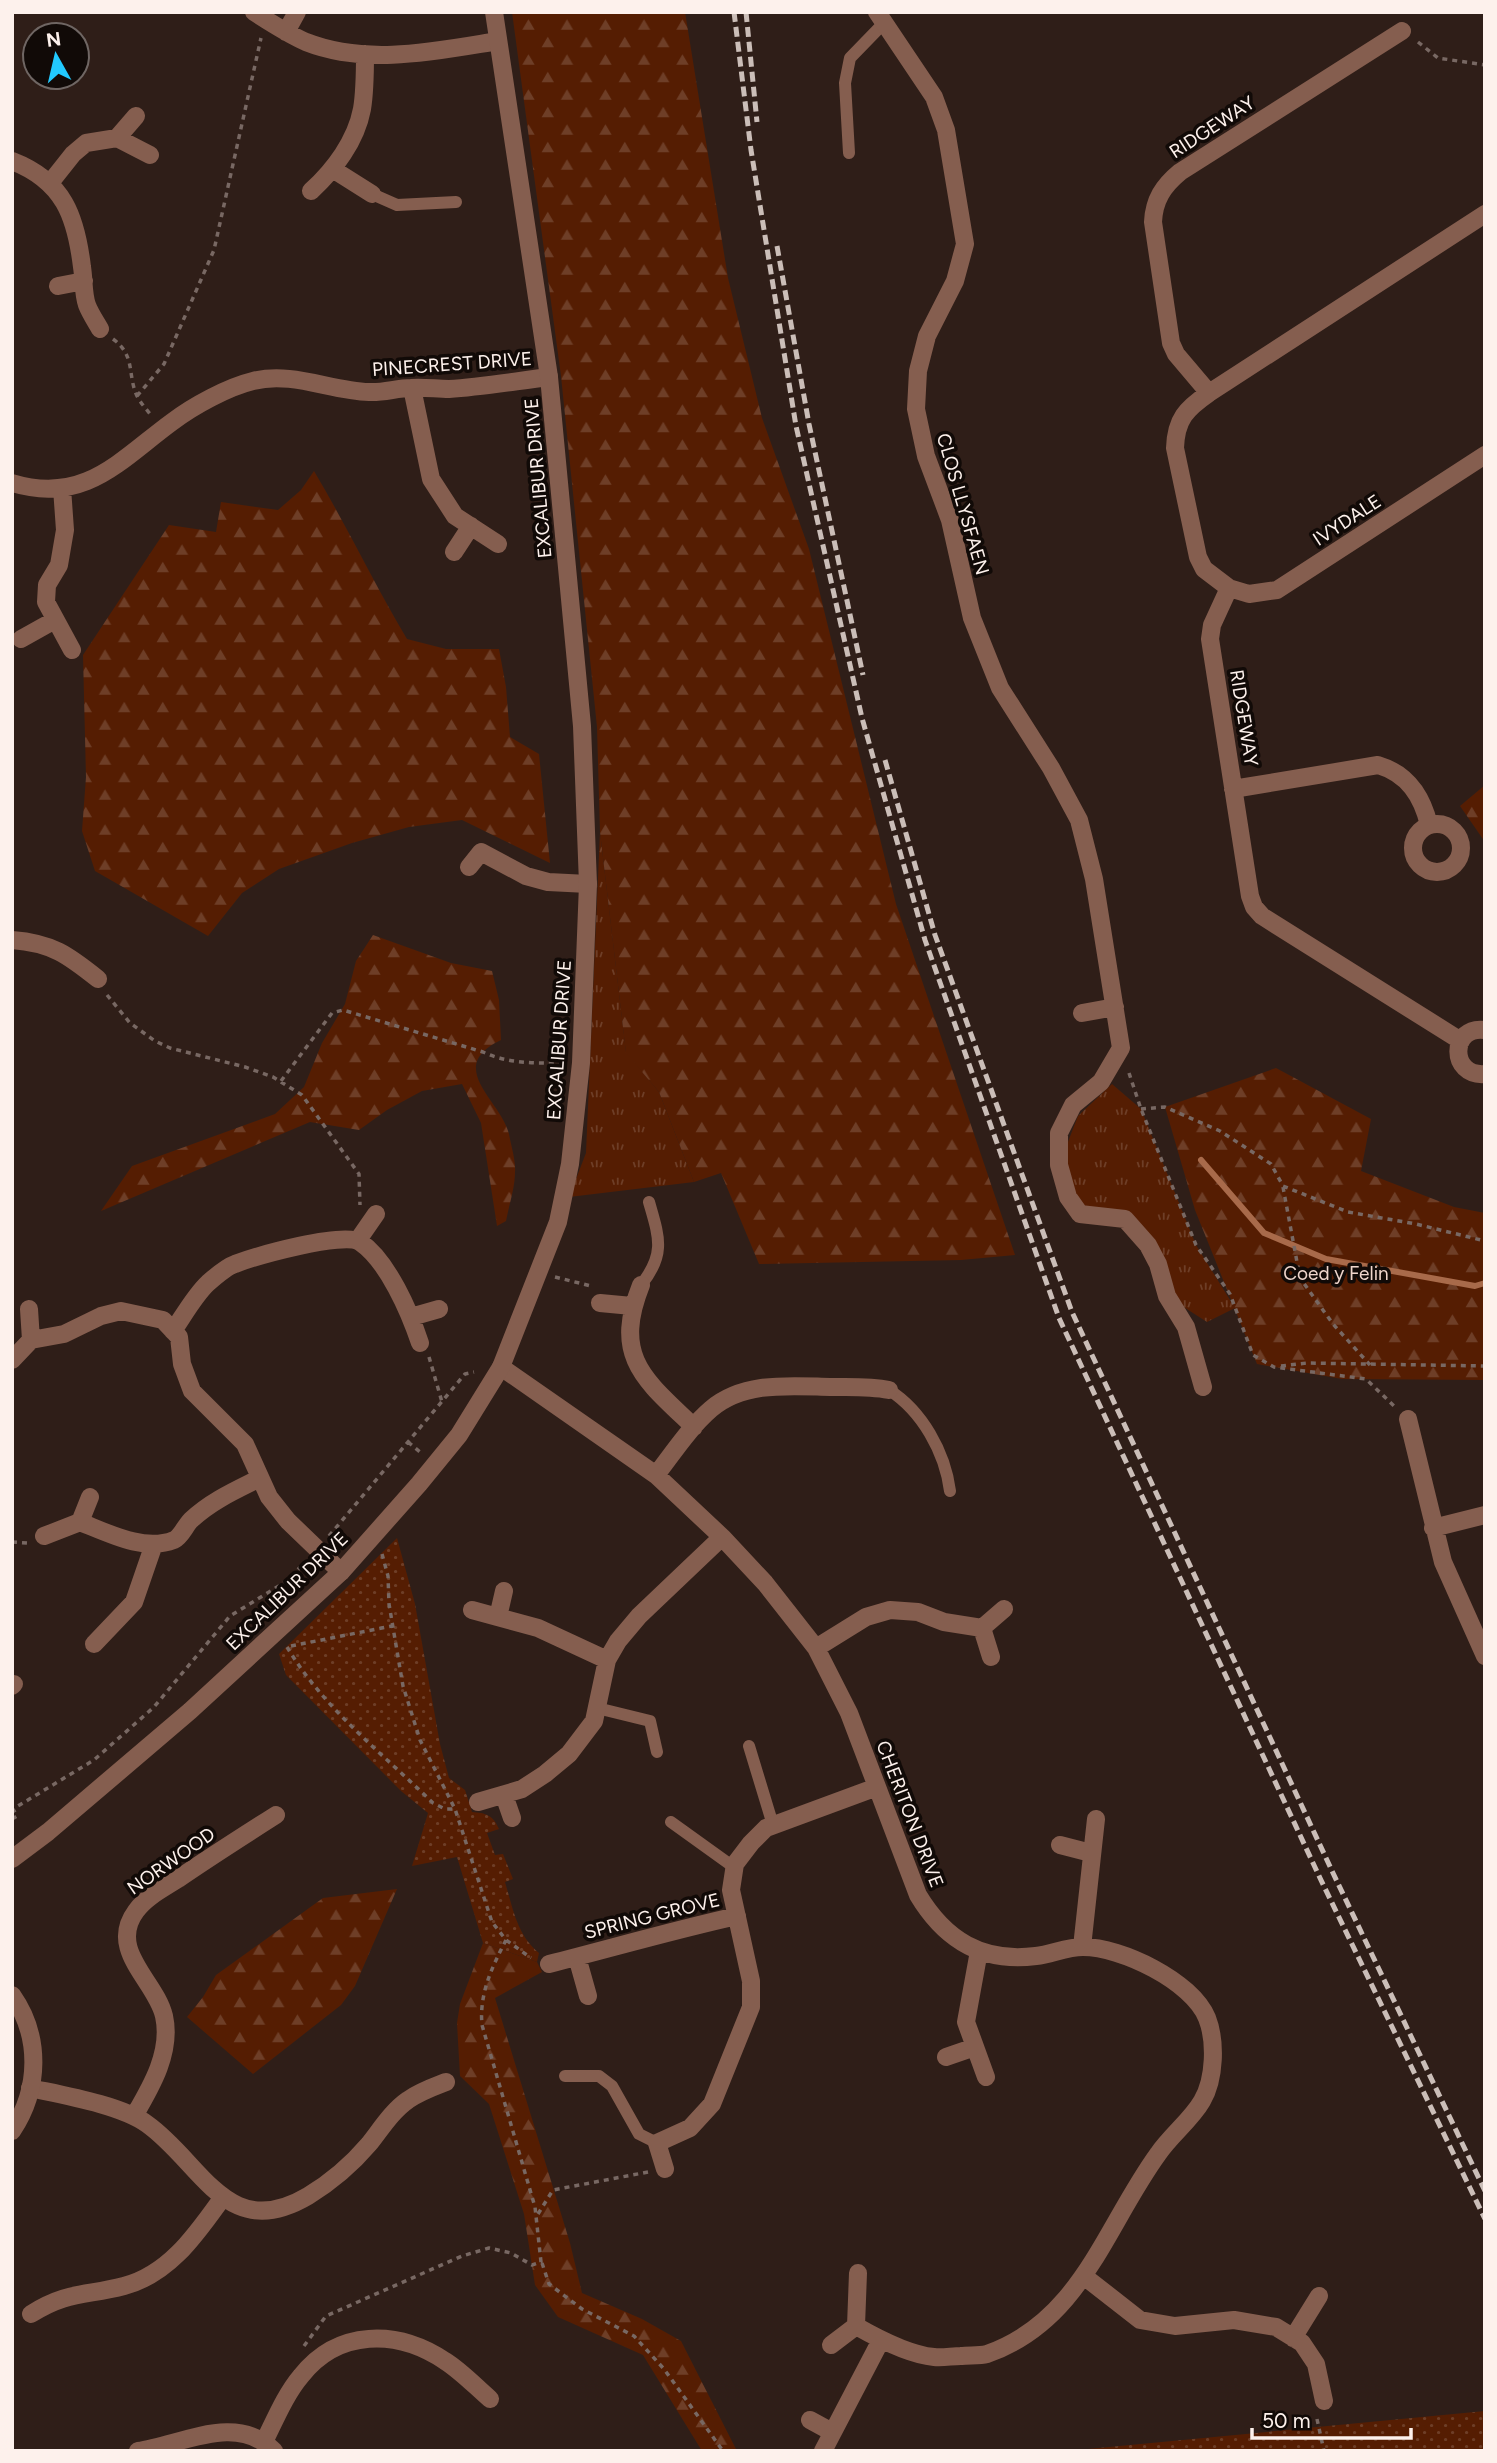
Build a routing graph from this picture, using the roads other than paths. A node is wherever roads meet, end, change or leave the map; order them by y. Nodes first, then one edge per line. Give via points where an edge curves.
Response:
1 (297, 12) edge
2 (494, 12) edge
3 (259, 15) edge
4 (881, 17) edge
5 (1402, 31) road end
6 (286, 32) junction
7 (498, 41) junction
8 (365, 54) junction
9 (136, 116) dead end
10 (117, 138) junction
11 (849, 153) dead end
12 (149, 155) dead end
13 (12, 160) edge
14 (334, 170) junction
15 (50, 183) junction
16 (311, 191) dead end
17 (372, 194) joint
18 (456, 202) dead end
19 (1485, 214) edge
20 (84, 281) junction
21 (58, 286) dead end
22 (100, 329) road end
23 (549, 377) junction
24 (412, 388) junction
25 (1209, 393) junction
26 (1484, 459) edge
27 (12, 483) edge
28 (62, 488) junction
29 (471, 526) junction
30 (498, 544) dead end
31 (454, 552) dead end
32 (1229, 588) junction
33 (55, 620) junction
34 (21, 639) dead end
35 (72, 650) dead end
36 (1233, 789) junction
37 (1429, 825) dead end
38 (469, 867) dead end
39 (588, 884) junction
40 (12, 940) edge
41 (98, 979) road end
42 (1115, 1007) junction
43 (1082, 1013) dead end
44 (1485, 1030) edge
45 (1461, 1041) junction
46 (1485, 1074) edge
47 (649, 1202) dead end
48 (641, 1285) joint
49 (600, 1303) road end
50 (632, 1306) junction
51 (29, 1309) dead end
52 (439, 1309) dead end
53 (411, 1317) junction
54 (173, 1331) junction
55 (31, 1340) junction
56 (420, 1343) road end
57 (12, 1360) edge
58 (501, 1367) junction
59 (1203, 1387) dead end
60 (889, 1390) joint
61 (1408, 1419) road end
62 (694, 1427) junction
63 (656, 1475) junction
64 (260, 1478) junction
65 (950, 1491) dead end
66 (90, 1497) dead end
67 (1485, 1515) edge
68 (80, 1522) junction
69 (1433, 1528) junction
70 (44, 1536) dead end
71 (722, 1537) junction
72 (154, 1544) junction
73 (341, 1572) junction
74 (503, 1591) dead end
75 (1004, 1609) dead end
76 (472, 1610) dead end
77 (498, 1617) junction
78 (982, 1628) junction
79 (94, 1644) dead end
80 (816, 1648) junction
81 (1485, 1656) edge
82 (991, 1657) dead end
83 (607, 1660) junction
84 (597, 1708) junction
85 (749, 1746) dead end
86 (657, 1752) dead end
87 (877, 1787) junction
88 (504, 1794) junction
89 (478, 1802) road end
90 (276, 1815) dead end
91 (512, 1818) dead end
92 (1096, 1819) dead end
93 (671, 1822) dead end
94 (773, 1825) junction
95 (1060, 1845) dead end
96 (1091, 1853) junction
97 (12, 1859) edge
98 (735, 1868) junction
99 (737, 1916) junction
100 (1083, 1947) junction
101 (979, 1951) junction
102 (577, 1957) junction
103 (550, 1964) road end
104 (12, 1995) edge
105 (588, 1996) dead end
106 (975, 2047) junction
107 (946, 2057) dead end
108 (565, 2076) dead end
109 (986, 2077) dead end
110 (446, 2082) dead end
111 (30, 2088) junction
112 (134, 2116) junction
113 (12, 2131) edge
114 (657, 2143) junction
115 (666, 2169) road end
116 (223, 2197) junction
117 (858, 2273) dead end
118 (1085, 2277) junction
119 (1319, 2296) dead end
120 (31, 2314) dead end
121 (856, 2326) junction
122 (1293, 2338) junction
123 (881, 2340) junction
124 (831, 2345) dead end
125 (490, 2399) dead end
126 (1324, 2401) road end
127 (810, 2420) dead end
128 (832, 2432) junction
129 (269, 2446) edge
130 (138, 2451) edge
131 (823, 2451) edge

1 - 6 street
2 - 7 street, EXCALIBUR DRIVE
3 - 6 street
4 - 11 lane via 850,58 845,83
4 - 42 street, CLOS LLYSFAEN via 934,97 946,130 965,244 955,281 926,336 918,371 916,409 926,456 950,520 972,618 1000,688 1079,820 1094,879
5 - 25 street, RIDGEWAY via 1180,172 1159,195 1153,222 1171,343
6 - 8 street via 321,47
7 - 8 street via 414,53
7 - 23 street, EXCALIBUR DRIVE
8 - 14 street via 362,113
9 - 10 street
10 - 12 street
10 - 15 street via 86,143
13 - 15 street
14 - 16 street
14 - 17 street
15 - 20 street via 78,231
17 - 18 lane via 397,205
19 - 25 street
20 - 21 street
20 - 22 street via 87,304
23 - 24 street, PINECREST DRIVE via 448,389
23 - 39 street, EXCALIBUR DRIVE via 582,726
24 - 28 street, PINECREST DRIVE via 371,392 288,379 253,381 208,400 95,479
24 - 29 street via 431,479 455,516
25 - 32 street via 1180,420 1175,449 1198,557 1204,569
26 - 32 street, IVYDALE via 1284,586 1249,594
27 - 28 street, PINECREST DRIVE
28 - 33 street via 65,530 58,565 47,584 46,602
29 - 30 street
29 - 31 street
32 - 36 street, RIDGEWAY via 1210,639
33 - 34 street
33 - 35 street
36 - 37 street, RIDGEWAY via 1378,765 1392,769 1417,791
36 - 45 street, RIDGEWAY via 1250,897 1262,916
38 - 39 street via 481,852 526,876
39 - 58 street, EXCALIBUR DRIVE via 581,1063 570,1164 558,1222
40 - 41 street via 35,941 68,955
42 - 43 street
42 - 59 street, CLOS LLYSFAEN via 1121,1048 1101,1082 1073,1105 1059,1133 1059,1165 1068,1197 1080,1213 1125,1219 1147,1245 1167,1296 1186,1327
44 - 45 street via 1471,1031
45 - 46 street via 1458,1054 1464,1068
47 - 48 lane via 658,1231 658,1255
48 - 50 street
49 - 50 street
50 - 62 street via 632,1354 645,1379
51 - 55 street
52 - 53 street
53 - 54 street via 393,1281 369,1249 367,1227 232,1265 206,1284
53 - 56 street
54 - 55 street via 163,1320 121,1311 64,1334
54 - 64 street via 179,1337 192,1391 246,1444
55 - 57 street
58 - 63 street, CHERITON DRIVE
58 - 73 street, EXCALIBUR DRIVE via 459,1435
60 - 62 street via 755,1389 728,1397
60 - 65 lane via 904,1399 936,1443
61 - 69 street
62 - 63 street
63 - 71 street, CHERITON DRIVE
64 - 72 street via 222,1497 191,1520 176,1539
64 - 73 street via 275,1505
66 - 68 street
67 - 69 street
68 - 70 street
68 - 72 street via 128,1540
69 - 81 street via 1450,1581
71 - 80 street, CHERITON DRIVE
71 - 83 street via 639,1616
72 - 79 street via 134,1602
73 - 97 street, EXCALIBUR DRIVE via 190,1711
74 - 77 street
75 - 78 street
76 - 77 street
77 - 83 street via 538,1628
78 - 80 street via 944,1622 919,1612 890,1611 866,1617
78 - 82 street
80 - 87 street, CHERITON DRIVE via 849,1713
83 - 84 street
84 - 86 lane via 650,1721
84 - 88 street via 594,1721 569,1754 534,1782
85 - 94 lane
87 - 94 street, SPRING GROVE
87 - 101 street, CHERITON DRIVE via 918,1895 931,1917 954,1938
88 - 89 street
88 - 91 street
90 - 112 street, NORWOOD via 144,1901 128,1924 129,1954 158,2001 165,2035 158,2071
92 - 96 street
93 - 98 lane
94 - 98 street, SPRING GROVE via 751,1843
95 - 96 street
96 - 100 street
98 - 99 street, SPRING GROVE via 731,1890
99 - 102 street, SPRING GROVE
99 - 114 street, SPRING GROVE via 751,1981 751,2007 712,2104 690,2128
100 - 101 street, CHERITON DRIVE via 1035,1956
100 - 118 street, CHERITON DRIVE via 1111,1951 1170,1977 1206,2016 1213,2040 1212,2068 1203,2100 1159,2153
101 - 106 street via 967,2022
102 - 103 street, SPRING GROVE
102 - 105 street, SPRING GROVE
104 - 111 street via 33,2045
106 - 107 street
106 - 109 street
108 - 114 lane via 599,2076 612,2086 639,2134
110 - 116 street via 409,2099 350,2164 309,2196 273,2211 257,2212
111 - 112 street
111 - 113 street
112 - 116 street
114 - 115 street
116 - 120 street via 188,2244 160,2268 128,2285 66,2296
117 - 121 street
118 - 122 street via 1140,2320 1175,2326 1234,2320 1276,2327
118 - 123 street, CHERITON DRIVE via 1028,2335 985,2355 933,2357
119 - 122 street
121 - 123 street, CHERITON DRIVE
121 - 124 street
122 - 126 street via 1316,2364
123 - 128 street
125 - 129 street via 446,2361 411,2343 355,2339 311,2365 291,2390
127 - 128 street
128 - 131 street
129 - 130 street via 251,2436 220,2432

